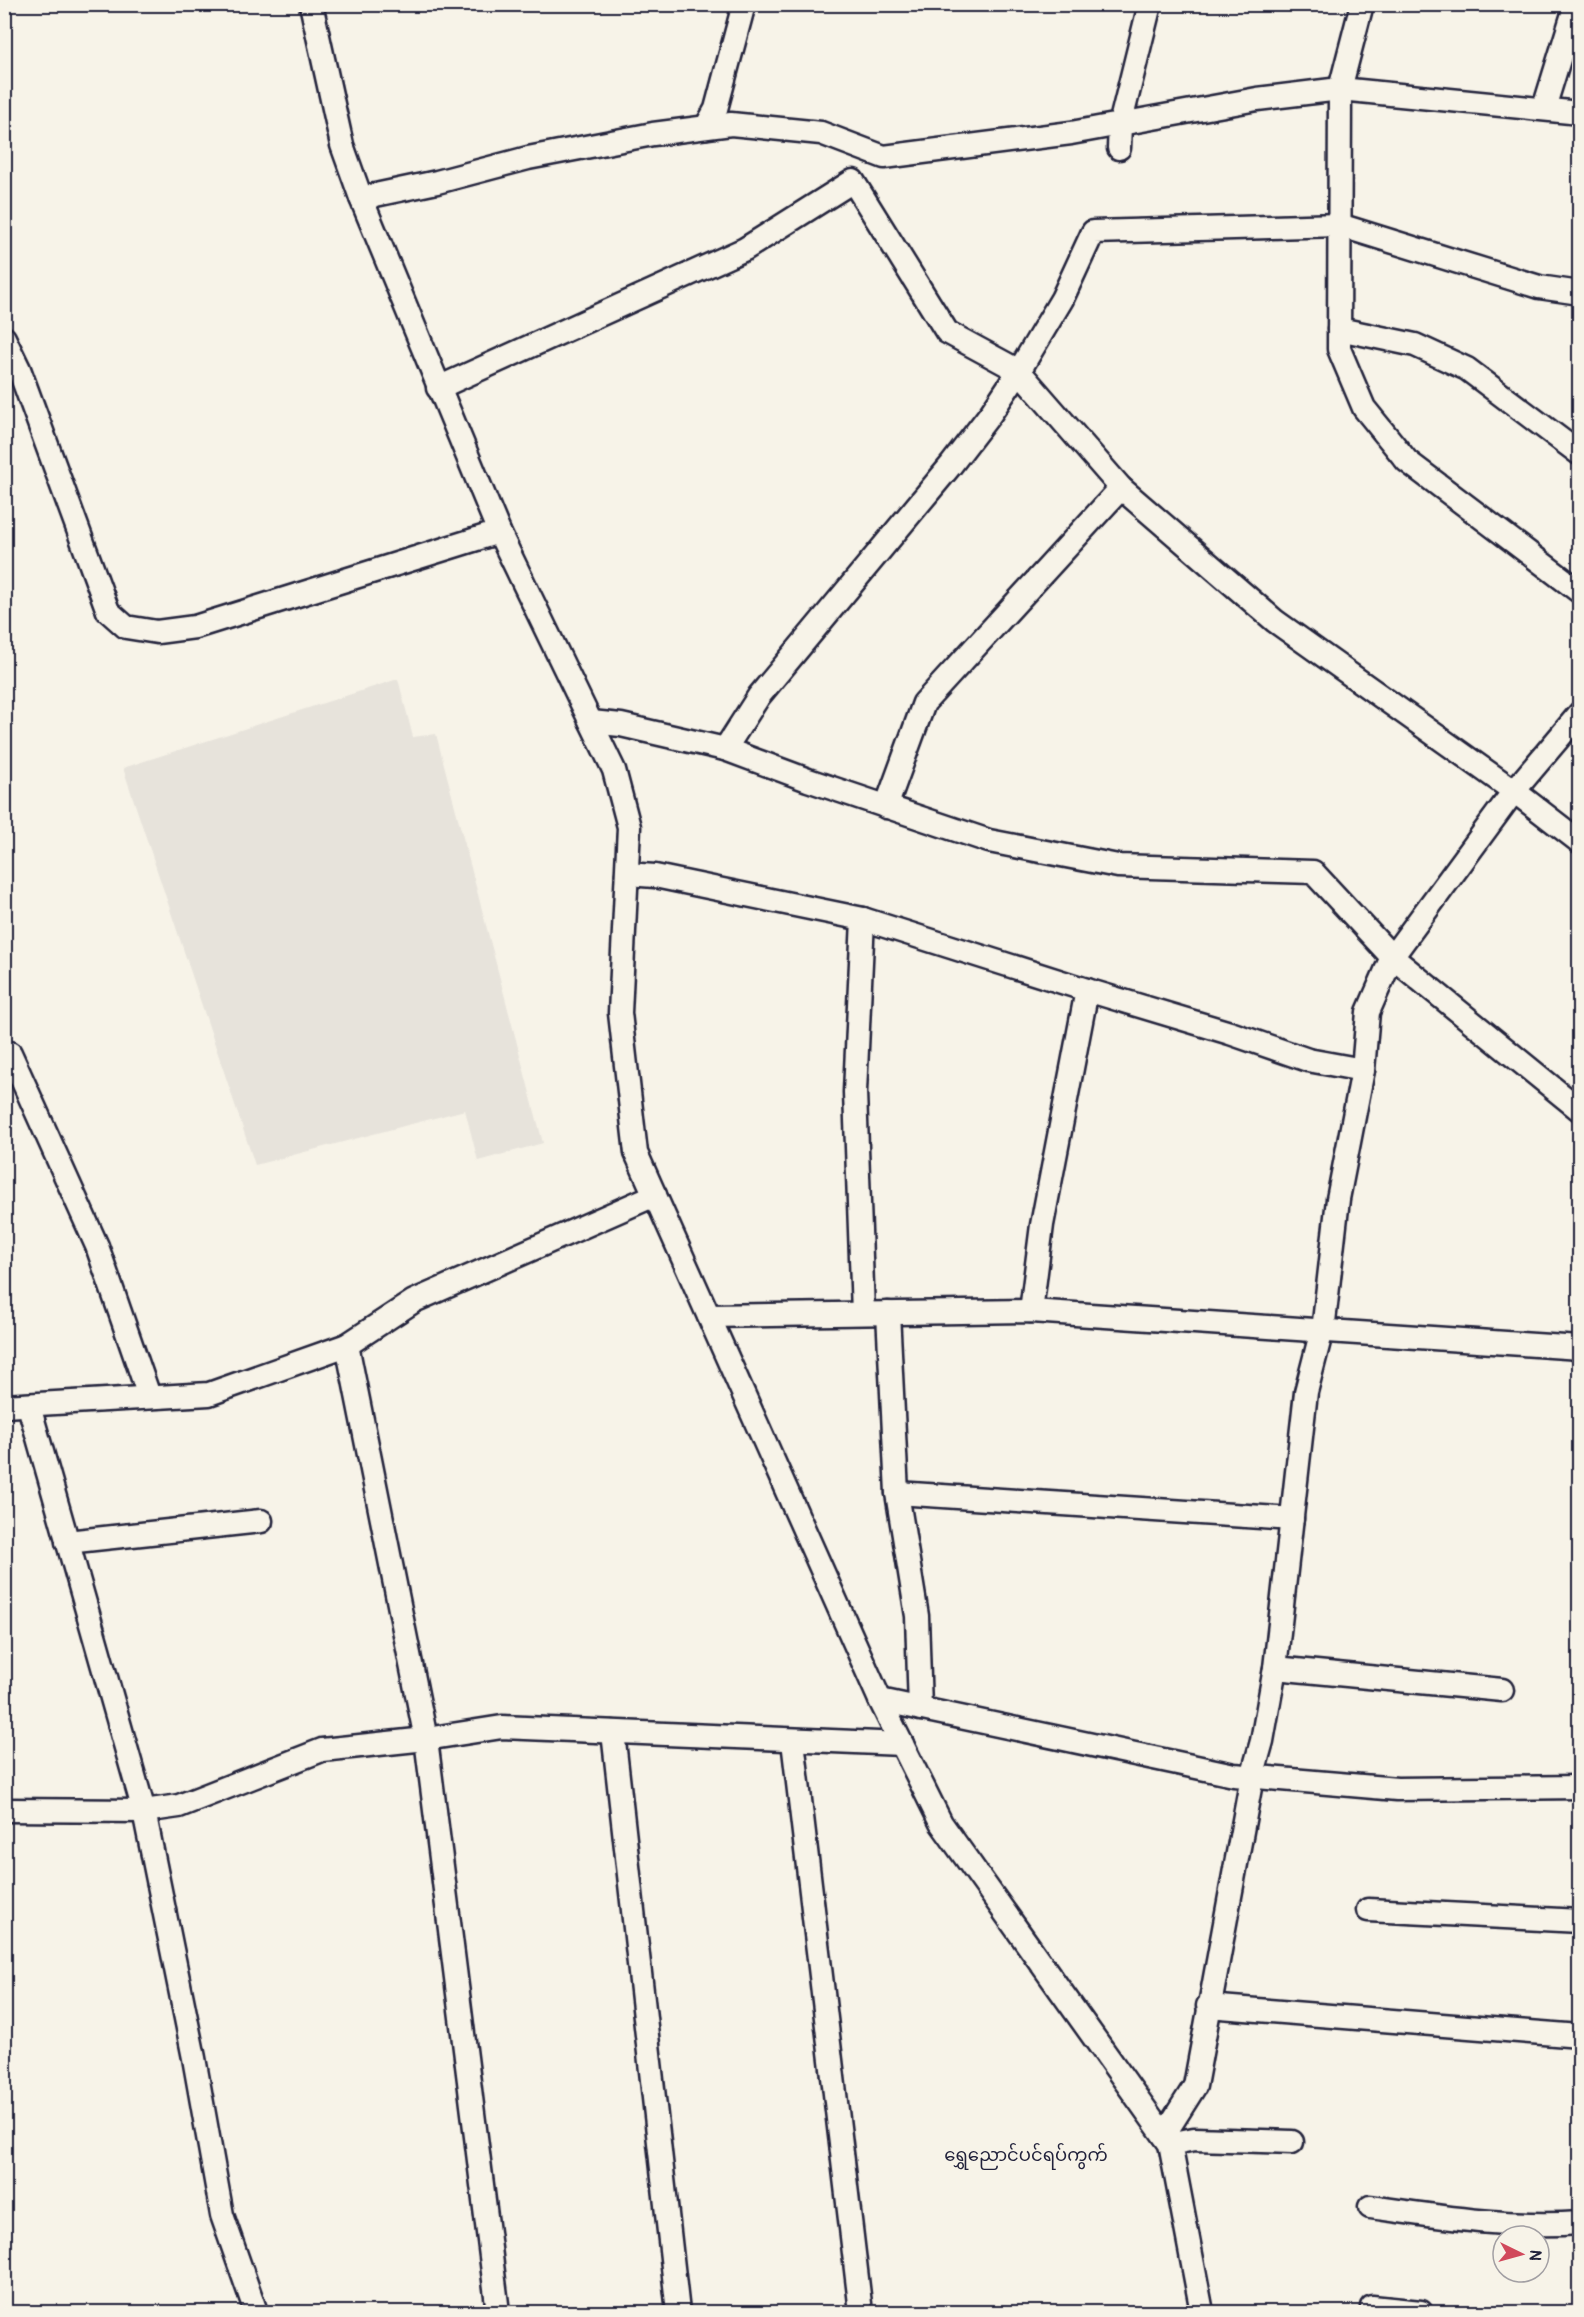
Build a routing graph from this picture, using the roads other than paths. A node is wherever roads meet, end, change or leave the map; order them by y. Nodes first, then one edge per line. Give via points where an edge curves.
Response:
1 (311, 4) edge
2 (744, 4) edge
3 (1150, 4) edge
4 (1362, 4) edge
5 (1576, 4) edge
6 (1340, 89) junction
7 (1544, 108) junction
8 (1580, 113) edge
9 (1120, 125) junction
10 (706, 127) junction
11 (1119, 148) dead end
12 (361, 198) junction
13 (1339, 225) junction
14 (1580, 293) edge
15 (1339, 329) junction
16 (4, 338) edge
17 (1019, 371) junction
18 (438, 388) junction
19 (1580, 454) edge
20 (1121, 488) junction
21 (499, 532) junction
22 (1580, 592) edge
23 (1580, 713) edge
24 (591, 722) junction
25 (725, 749) junction
26 (1514, 791) junction
27 (886, 807) junction
28 (1580, 842) edge
29 (627, 874) junction
30 (863, 919) junction
31 (1392, 957) junction
32 (1087, 990) junction
33 (10, 1053) dead end
34 (1363, 1070) junction
35 (1580, 1110) edge
36 (655, 1195) junction
37 (1030, 1311) junction
38 (862, 1313) junction
39 (888, 1313) junction
40 (709, 1316) junction
41 (1322, 1330) junction
42 (347, 1345) junction
43 (1580, 1348) edge
44 (149, 1396) junction
45 (4, 1406) edge
46 (29, 1406) junction
47 (897, 1492) junction
48 (1292, 1519) junction
49 (261, 1521) dead end
50 (67, 1542) junction
51 (1275, 1668) junction
52 (1502, 1689) dead end
53 (880, 1700) junction
54 (920, 1709) junction
55 (613, 1732) junction
56 (426, 1739) junction
57 (793, 1741) junction
58 (902, 1744) junction
59 (1252, 1777) junction
60 (1580, 1787) edge
61 (4, 1810) edge
62 (144, 1810) junction
63 (1368, 1910) dead end
64 (1580, 1921) edge
65 (1209, 2006) junction
66 (1580, 2036) edge
67 (1167, 2139) junction
68 (1292, 2142) dead end
69 (1371, 2207) dead end
70 (1580, 2223) edge
71 (1372, 2307) dead end
72 (256, 2313) edge
73 (498, 2313) edge
74 (678, 2313) edge
75 (861, 2313) edge
76 (1202, 2313) edge
77 (1421, 2313) edge

1 - 12 street via 342,145
2 - 10 street via 716,109
3 - 9 street
4 - 6 street
5 - 7 street
6 - 7 street
6 - 9 street via 1257,99
6 - 13 street
7 - 8 street
9 - 10 street via 884,157 821,133 731,124
9 - 11 street
10 - 12 street via 528,158
12 - 18 street
13 - 14 street via 1539,287
13 - 15 street
13 - 17 street via 1093,232 1062,299
15 - 19 street via 1415,345 1467,369
15 - 22 street via 1339,349 1364,408 1407,461
16 - 21 street via 108,611 126,627 157,632 195,627
17 - 18 street via 947,332 853,181 745,249
17 - 20 street
17 - 25 street via 951,465 759,696
18 - 21 street
20 - 26 street via 1275,621
20 - 27 street via 924,703
21 - 24 street
23 - 26 street
24 - 25 street
24 - 29 street via 614,770 629,826
25 - 27 street
26 - 28 street
26 - 31 street
27 - 31 street via 989,841 1118,866 1313,872
29 - 30 street via 667,878
29 - 36 street via 620,1013 636,1153
30 - 32 street
30 - 38 street via 855,1092
31 - 34 street via 1368,1012
31 - 35 street
32 - 34 street via 1308,1059
32 - 37 street via 1042,1225
33 - 44 street via 97,1246
34 - 41 street via 1338,1199
36 - 40 street
36 - 42 street via 414,1301
37 - 39 street
37 - 41 street
38 - 39 street
38 - 40 street
39 - 47 street
40 - 53 street
41 - 43 street
41 - 48 street via 1306,1392
42 - 44 street via 209,1394
42 - 56 street
44 - 46 street
45 - 46 street
46 - 50 street
47 - 48 street
47 - 54 street via 917,1616
48 - 51 street
49 - 50 street
50 - 62 street
51 - 52 street
51 - 59 street
53 - 54 street
53 - 58 street
54 - 59 street
55 - 56 street via 502,1728
55 - 57 street
55 - 74 street
56 - 62 street via 322,1750 179,1806
56 - 73 street
57 - 58 street
57 - 75 street
58 - 67 street via 941,1823
59 - 60 street via 1397,1790
59 - 65 street
61 - 62 street
62 - 72 street via 222,2216
63 - 64 street
65 - 66 street
65 - 67 street via 1195,2086
67 - 68 street
67 - 76 street
69 - 70 street via 1462,2220
71 - 77 street

